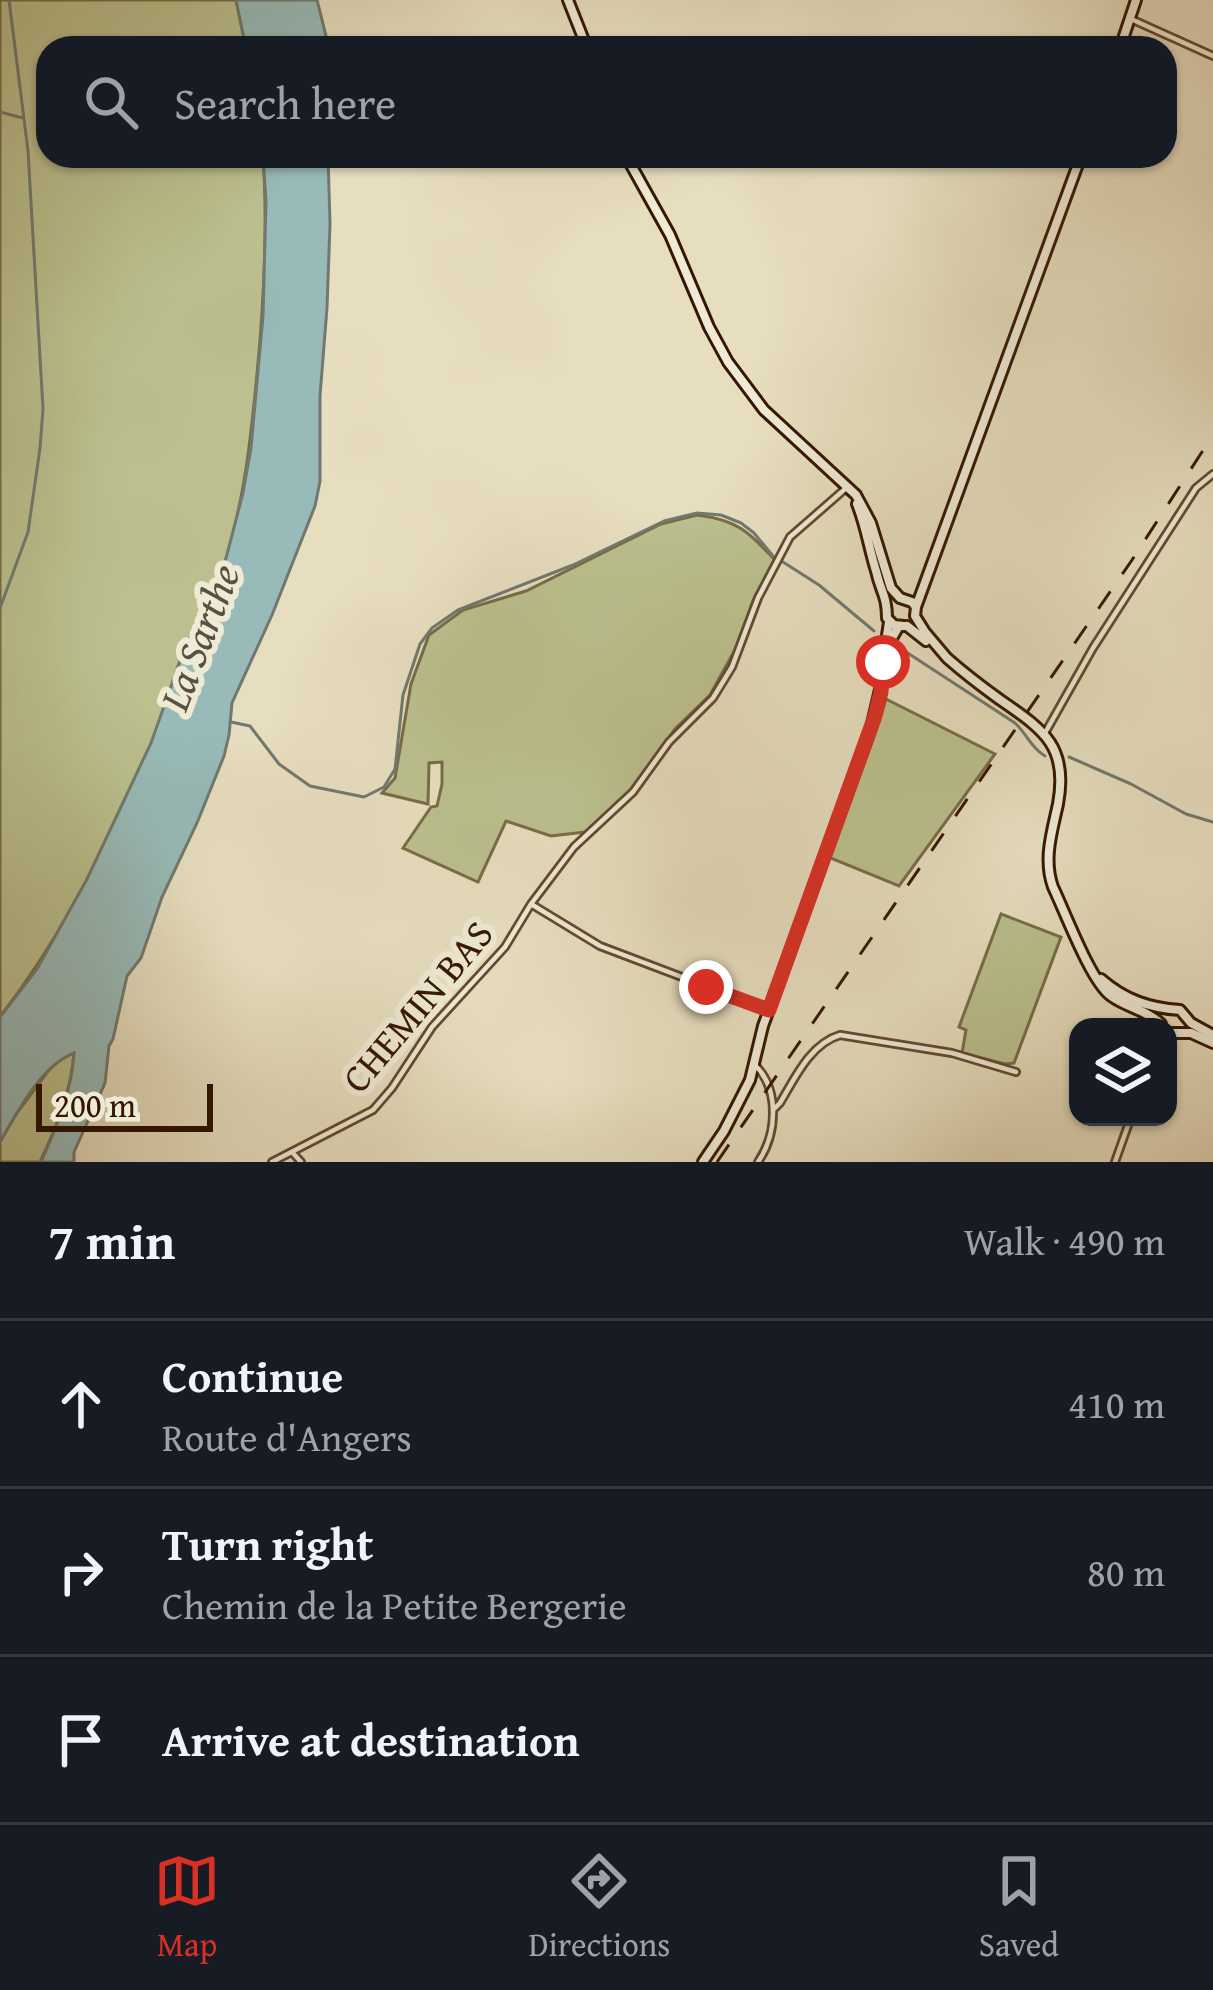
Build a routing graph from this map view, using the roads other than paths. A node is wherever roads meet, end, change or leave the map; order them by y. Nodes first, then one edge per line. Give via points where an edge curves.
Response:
1 (568, 0) edge
2 (1136, 0) edge
3 (1131, 19) junction
4 (582, 36) edge
5 (1125, 36) edge
6 (1169, 36) edge
7 (1177, 40) edge
8 (1213, 56) edge
9 (633, 168) edge
10 (1077, 168) edge
11 (1213, 474) edge
12 (847, 487) junction
13 (930, 565) junction
14 (904, 599) junction
15 (890, 604) junction
16 (915, 612) junction
17 (898, 625) junction
18 (946, 658) junction
19 (1042, 730) junction
20 (530, 906) junction
21 (1095, 974) junction
22 (769, 1010) junction
23 (1168, 1010) junction
24 (1155, 1018) edge
25 (1163, 1018) edge
26 (1187, 1020) junction
27 (1177, 1027) edge
28 (1177, 1033) edge
29 (1213, 1039) edge
30 (755, 1065) junction
31 (1016, 1072) dead end
32 (772, 1110) junction
33 (1128, 1126) edge
34 (292, 1152) junction
35 (272, 1162) edge
36 (301, 1162) edge
37 (703, 1162) edge
38 (758, 1162) edge
39 (1114, 1162) edge

1 - 4 street
2 - 3 street
3 - 5 street
3 - 6 street
7 - 8 street
9 - 12 street via 728,362 764,410
10 - 13 street
11 - 19 street via 1196,488
12 - 14 street via 866,512 892,591
12 - 15 street
12 - 20 street, CHEMIN BAS via 790,537 712,698
13 - 14 street
13 - 16 street
14 - 15 street
14 - 16 street
15 - 17 street via 886,613
16 - 17 street
16 - 18 street
17 - 18 street
17 - 22 street via 867,739
18 - 19 street
19 - 21 street via 1059,759 1061,782 1050,879
20 - 22 street via 600,946
20 - 34 street, CHEMIN BAS via 374,1110
21 - 23 street via 1123,995
21 - 24 street via 1109,994
22 - 30 street
23 - 25 street
23 - 26 street
26 - 27 street
26 - 29 street
28 - 29 street
30 - 32 street
30 - 37 street
31 - 32 street via 840,1035 817,1048
32 - 38 street via 771,1137
33 - 39 street
34 - 35 street, CHEMIN BAS
34 - 36 street

